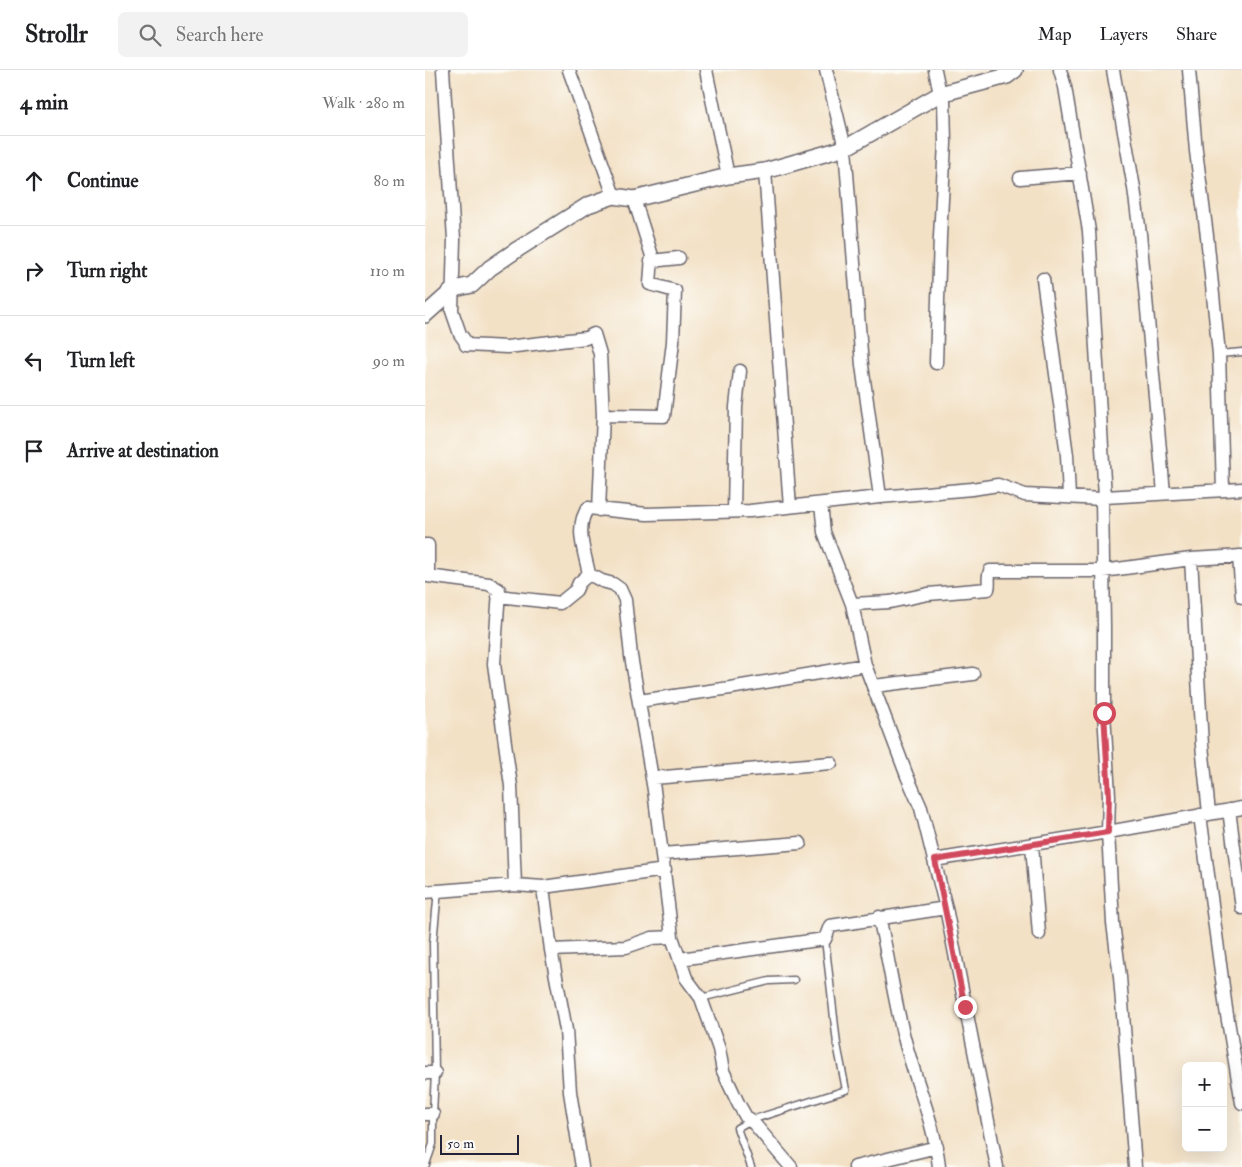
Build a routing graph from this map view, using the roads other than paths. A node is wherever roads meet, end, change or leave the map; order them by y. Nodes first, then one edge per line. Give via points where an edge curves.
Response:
1 (443, 70) edge
2 (569, 70) edge
3 (707, 70) edge
4 (826, 70) edge
5 (935, 70) edge
6 (1015, 70) edge
7 (1060, 70) edge
8 (1113, 70) edge
9 (1189, 70) edge
10 (939, 94) junction
11 (845, 148) junction
12 (765, 171) junction
13 (1080, 173) junction
14 (728, 176) junction
15 (1020, 178) dead end
16 (614, 196) junction
17 (634, 199) junction
18 (679, 258) dead end
19 (651, 261) junction
20 (1043, 279) dead end
21 (454, 289) junction
22 (425, 315) edge
23 (1242, 352) edge
24 (1219, 354) junction
25 (936, 364) dead end
26 (740, 371) dead end
27 (603, 415) junction
28 (1242, 489) edge
29 (1223, 490) junction
30 (1164, 494) junction
31 (880, 497) junction
32 (1069, 497) junction
33 (1104, 498) junction
34 (821, 504) junction
35 (790, 507) junction
36 (599, 510) junction
37 (734, 511) junction
38 (425, 545) edge
39 (1240, 556) edge
40 (1191, 559) junction
41 (1103, 571) junction
42 (589, 574) junction
43 (498, 596) junction
44 (1242, 597) edge
45 (852, 604) junction
46 (865, 665) junction
47 (973, 674) dead end
48 (874, 686) junction
49 (639, 701) junction
50 (831, 763) dead end
51 (653, 778) junction
52 (1242, 808) edge
53 (1229, 810) junction
54 (1204, 814) junction
55 (1108, 832) junction
56 (800, 843) dead end
57 (1032, 845) junction
58 (662, 854) junction
59 (935, 860) junction
60 (665, 870) junction
61 (515, 885) junction
62 (543, 887) junction
63 (431, 891) edge
64 (946, 908) junction
65 (1242, 908) edge
66 (879, 918) junction
67 (1039, 934) dead end
68 (673, 937) junction
69 (825, 939) junction
70 (551, 950) junction
71 (680, 959) junction
72 (794, 980) dead end
73 (701, 998) junction
74 (430, 1073) edge
75 (1242, 1104) edge
76 (429, 1114) edge
77 (751, 1120) junction
78 (937, 1147) junction
79 (425, 1167) edge
80 (582, 1167) edge
81 (751, 1167) edge
82 (791, 1167) edge
83 (855, 1167) edge
84 (939, 1167) edge
85 (997, 1167) edge
86 (1135, 1167) edge

1 - 21 street via 454,238
2 - 16 street
3 - 14 street
4 - 11 street
5 - 10 street
6 - 10 street via 1007,76
7 - 13 street
8 - 30 street via 1141,234
9 - 24 street
10 - 11 street
10 - 25 street via 944,100 945,143
11 - 12 street
11 - 31 street via 862,365
12 - 14 street
12 - 35 street
13 - 15 street
13 - 33 street via 1089,231
14 - 17 street
16 - 17 street
16 - 21 street via 588,205 557,224 490,268 472,285
17 - 19 street via 651,251
18 - 19 street
19 - 27 street via 650,284 675,291 664,416
20 - 32 street via 1067,455
21 - 22 street
21 - 27 street via 452,311 466,345 507,347 586,338 594,334 600,354
23 - 24 lane
24 - 29 street
26 - 37 street
27 - 36 street
28 - 29 street
29 - 30 street
30 - 33 street
31 - 32 street via 998,485 1025,495
31 - 34 street
32 - 33 street
33 - 41 street
34 - 35 street
34 - 45 street via 824,532
35 - 37 street
36 - 37 street via 647,514
36 - 42 street via 588,508 583,514 580,538
38 - 43 street via 428,545 427,576 489,584 499,590
39 - 40 street
39 - 44 street
40 - 41 street
40 - 54 street
41 - 45 street via 989,571 988,589
41 - 55 street
42 - 43 street via 560,603
42 - 49 street via 613,584 625,600
43 - 61 street via 494,664 511,786
45 - 46 street
46 - 48 street
46 - 49 street
47 - 48 street
48 - 59 street via 921,808
49 - 51 street
50 - 51 street
51 - 58 street
52 - 53 street
53 - 54 street
53 - 65 street
54 - 55 street
54 - 75 street via 1226,1009
55 - 57 street
55 - 86 street
56 - 58 street
57 - 59 street
57 - 67 street
58 - 60 street
59 - 64 street
60 - 62 street
60 - 68 street
61 - 62 street
61 - 63 street
62 - 70 street
63 - 74 lane
64 - 66 street
64 - 85 street
66 - 69 street via 830,926
66 - 78 street via 905,1042
68 - 70 street via 652,938 626,947
68 - 71 street
69 - 71 street
69 - 77 lane via 837,1044 846,1090
70 - 80 street via 566,1030 570,1092
71 - 73 street via 686,978
72 - 73 lane via 769,980
73 - 77 street via 719,1048 723,1070 738,1103
74 - 76 lane
76 - 79 lane via 433,1144
77 - 81 lane via 737,1128
77 - 82 street
78 - 83 street
78 - 84 street

